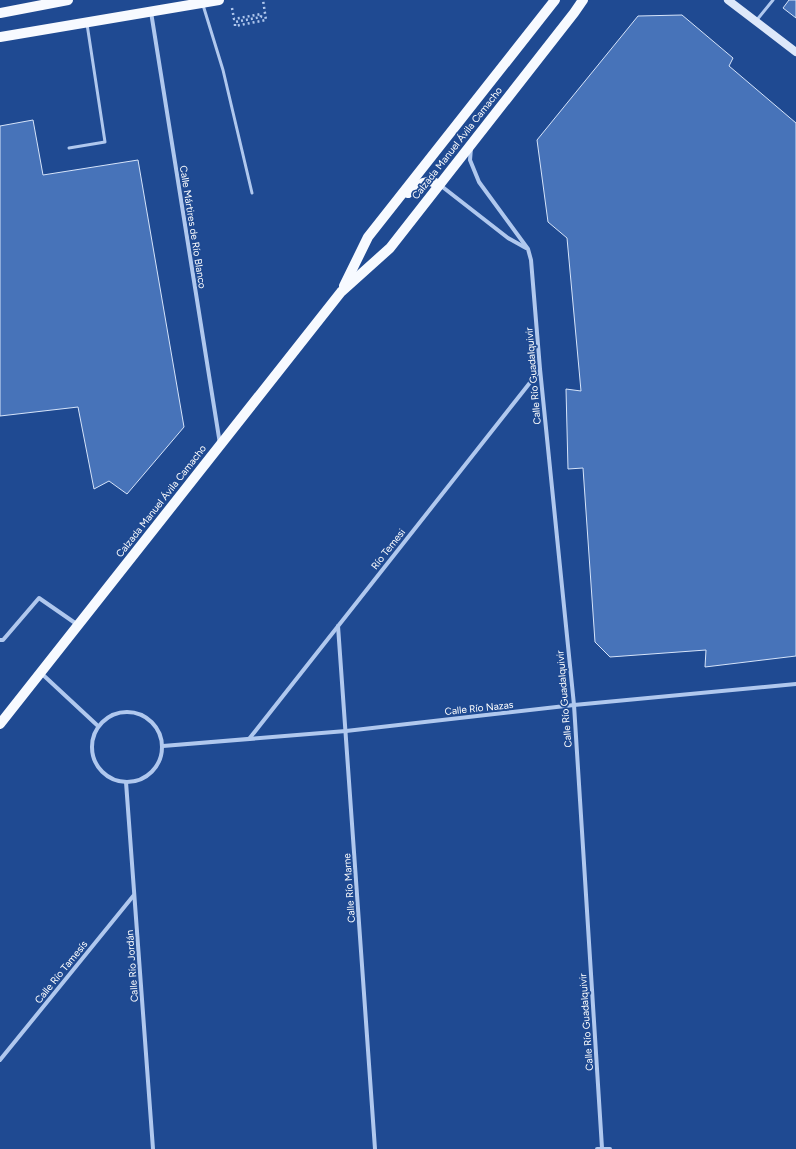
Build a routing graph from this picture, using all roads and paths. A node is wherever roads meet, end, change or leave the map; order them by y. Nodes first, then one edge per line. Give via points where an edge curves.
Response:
1 (68, 0) edge
2 (219, 0) edge
3 (263, 0) edge
4 (555, 0) edge
5 (583, 0) edge
6 (728, 0) edge
7 (773, 0) edge
8 (203, 3) junction
9 (232, 6) dead end
10 (151, 12) junction
11 (0, 13) edge
12 (87, 22) junction
13 (755, 22) junction
14 (0, 37) edge
15 (796, 52) edge
16 (471, 145) junction
17 (69, 148) dead end
18 (439, 185) junction
19 (252, 193) dead end
20 (394, 205) junction
21 (528, 249) junction
22 (342, 292) junction
23 (540, 369) junction
24 (220, 446) junction
25 (78, 625) junction
26 (338, 626) junction
27 (0, 640) edge
28 (41, 672) junction
29 (796, 684) edge
30 (574, 705) junction
31 (0, 724) edge
32 (98, 726) junction
33 (346, 730) junction
34 (249, 739) junction
35 (163, 746) junction
36 (126, 782) junction
37 (134, 895) junction
38 (0, 1060) edge
39 (602, 1148) junction
40 (153, 1149) edge
41 (375, 1149) edge
42 (597, 1149) edge
43 (610, 1149) edge

1 - 11 main road
2 - 8 main road
3 - 9 path via 266,20 235,26 235,22 261,17 261,14 234,19
4 - 20 main road, Calzada Manuel Ávila Camacho
5 - 16 main road, Calzada Manuel Ávila Camacho
6 - 13 street
7 - 13 lane
8 - 10 main road
8 - 19 lane via 223,70
10 - 12 main road
10 - 24 street, Calle Mártires de Río Blanco
12 - 14 main road
12 - 17 lane via 105,142
13 - 15 street
16 - 18 main road, Calzada Manuel Ávila Camacho
16 - 21 street, Calle Río Guadalquivir via 470,160 479,182
18 - 20 main road via 431,181 423,182
18 - 21 street via 508,238
18 - 22 main road, Calzada Manuel Ávila Camacho via 390,248
20 - 22 main road, Calzada Manuel Ávila Camacho via 368,237
21 - 23 street, Calle Río Guadalquivir
22 - 24 main road, Calzada Manuel Ávila Camacho
23 - 26 street, Río Temesi
23 - 30 street, Calle Río Guadalquivir
24 - 25 main road, Calzada Manuel Ávila Camacho
25 - 27 street via 39,598 3,640
25 - 28 main road, Calzada Manuel Ávila Camacho
26 - 33 street, Calle Río Marne
26 - 34 street, Río Temesi
28 - 31 main road, Calzada Manuel Ávila Camacho
28 - 32 street
29 - 30 street, Calle Río Nazas
30 - 33 street, Calle Río Nazas
30 - 39 street, Calle Río Guadalquivir
32 - 35 street via 112,715 129,711 146,716 158,729
32 - 36 street via 92,742 94,760 104,775 119,782
33 - 34 street, Calle Río Nazas
33 - 41 street, Calle Río Marne
34 - 35 street, Calle Río Nazas
35 - 36 street via 161,759 155,770 145,779
36 - 37 street, Calle Río Jordán
37 - 38 street, Calle Río Tamesís
37 - 40 street, Calle Río Jordán
39 - 42 street
39 - 43 street

